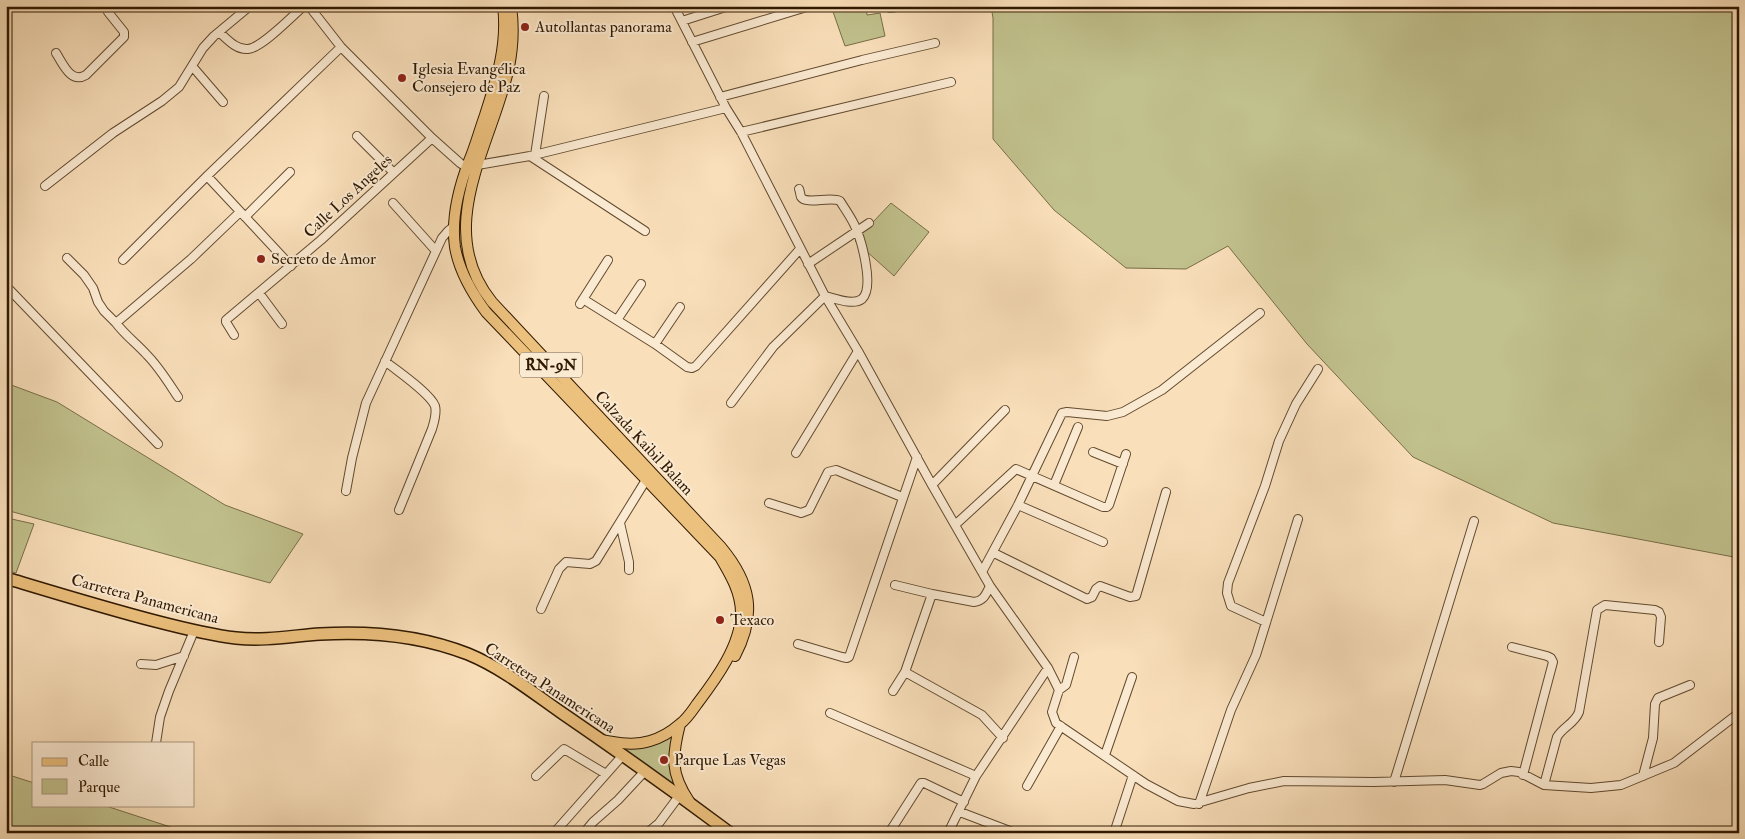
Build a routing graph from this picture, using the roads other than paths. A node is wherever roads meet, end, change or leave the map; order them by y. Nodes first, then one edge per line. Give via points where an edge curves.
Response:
1 (109, 6) edge
2 (250, 6) edge
3 (304, 6) edge
4 (309, 6) edge
5 (502, 6) edge
6 (511, 6) edge
7 (674, 6) edge
8 (729, 6) edge
9 (810, 6) edge
10 (886, 6) edge
11 (903, 6) edge
12 (682, 21) junction
13 (219, 32) junction
14 (692, 42) junction
15 (935, 43) dead end
16 (341, 47) junction
17 (56, 53) dead end
18 (192, 66) junction
19 (951, 82) dead end
20 (544, 96) dead end
21 (720, 97) junction
22 (223, 102) dead end
23 (726, 108) junction
24 (741, 132) junction
25 (357, 136) dead end
26 (432, 138) junction
27 (533, 156) junction
28 (477, 166) junction
29 (466, 167) junction
30 (290, 172) dead end
31 (394, 173) junction
32 (207, 176) junction
33 (45, 186) dead end
34 (799, 189) dead end
35 (393, 203) dead end
36 (242, 214) junction
37 (869, 223) dead end
38 (454, 226) junction
39 (645, 231) dead end
40 (857, 231) junction
41 (800, 248) junction
42 (436, 251) junction
43 (67, 258) dead end
44 (123, 260) dead end
45 (608, 260) dead end
46 (808, 264) junction
47 (291, 266) junction
48 (641, 284) dead end
49 (6, 286) edge
50 (6, 293) edge
51 (259, 293) junction
52 (825, 296) junction
53 (20, 301) junction
54 (680, 307) dead end
55 (1260, 313) dead end
56 (617, 320) junction
57 (116, 323) junction
58 (282, 324) dead end
59 (234, 335) dead end
60 (655, 344) junction
61 (858, 350) junction
62 (385, 361) junction
63 (1318, 369) dead end
64 (178, 396) dead end
65 (731, 404) dead end
66 (1005, 410) dead end
67 (1078, 427) dead end
68 (158, 444) dead end
69 (1093, 452) dead end
70 (796, 453) dead end
71 (1126, 454) dead end
72 (917, 457) junction
73 (1123, 464) junction
74 (1033, 476) junction
75 (646, 480) junction
76 (932, 485) junction
77 (1054, 485) junction
78 (346, 491) dead end
79 (1166, 492) dead end
80 (902, 498) junction
81 (769, 503) dead end
82 (1018, 505) junction
83 (399, 510) dead end
84 (1298, 519) dead end
85 (1474, 521) dead end
86 (620, 523) junction
87 (955, 525) junction
88 (1102, 542) dead end
89 (994, 553) junction
90 (629, 570) dead end
91 (982, 572) junction
92 (6, 578) edge
93 (895, 585) dead end
94 (990, 586) junction
95 (932, 594) junction
96 (541, 609) dead end
97 (1266, 622) junction
98 (194, 631) junction
99 (1659, 642) dead end
100 (798, 644) dead end
101 (1512, 647) dead end
102 (184, 656) junction
103 (1074, 657) dead end
104 (141, 664) dead end
105 (1048, 668) junction
106 (905, 672) junction
107 (717, 678) junction
108 (1132, 678) dead end
109 (1690, 685) dead end
110 (1058, 690) junction
111 (893, 692) dead end
112 (830, 713) dead end
113 (1739, 714) edge
114 (680, 724) junction
115 (1061, 726) junction
116 (1003, 738) junction
117 (601, 740) junction
118 (156, 742) edge
119 (623, 755) junction
120 (1105, 755) junction
121 (645, 771) junction
122 (606, 774) junction
123 (1134, 775) junction
124 (1523, 775) junction
125 (536, 776) dead end
126 (976, 776) junction
127 (1643, 776) junction
128 (1394, 782) junction
129 (1544, 785) junction
130 (1027, 786) dead end
131 (679, 796) junction
132 (964, 802) junction
133 (1199, 804) junction
134 (693, 806) junction
135 (960, 812) junction
136 (554, 833) edge
137 (584, 833) edge
138 (647, 833) edge
139 (730, 833) edge
140 (888, 833) edge
141 (948, 833) edge
142 (1015, 833) edge
143 (1114, 833) edge

1 - 17 street via 108,12 124,32 124,37 86,75 76,78 71,75
2 - 13 street
3 - 13 street via 263,42 249,49 232,44
4 - 16 street
5 - 29 main road, Calzada Kaibil Balam / RN-9N via 504,38 496,81
6 - 28 main road, Calzada Kaibil Balam / RN-9N via 513,40 509,67
7 - 12 street
8 - 12 street
9 - 14 street
10 - 11 street
12 - 14 street
13 - 18 street via 203,48
14 - 21 street
15 - 21 street
16 - 26 street
16 - 32 street
18 - 22 street
18 - 33 street via 180,88 113,133
19 - 24 street
20 - 27 street
21 - 23 street
23 - 24 street
23 - 27 street
24 - 41 street
25 - 31 street
26 - 29 street
26 - 31 street, Calle Los Angeles
27 - 28 street
27 - 39 street
28 - 29 street
28 - 107 main road, Calzada Kaibil Balam / RN-9N via 467,204 465,232 469,261 481,288 722,547 738,571 748,605 747,628 726,671
29 - 38 main road, Calzada Kaibil Balam / RN-9N
30 - 36 street
31 - 47 street, Calle Los Angeles
32 - 36 street
32 - 44 street
34 - 40 street via 804,200 840,201
35 - 42 street
36 - 47 street
36 - 57 street
37 - 40 street
38 - 42 street via 444,234
38 - 75 main road, Calzada Kaibil Balam / RN-9N via 455,249 461,268 486,312
40 - 46 street
40 - 52 street via 868,280 865,293 862,298 850,302
41 - 46 street
41 - 60 street via 696,366 687,367
42 - 62 street
43 - 57 street via 84,275 104,311
45 - 56 street via 582,302
46 - 52 street
47 - 51 street, Calle Los Angeles
48 - 56 street
49 - 53 street
50 - 53 street
51 - 58 street
51 - 59 street, Calle Los Angeles via 226,321
52 - 61 street
52 - 65 street via 773,347
53 - 68 street
54 - 60 street
55 - 74 street via 1162,390 1123,412 1107,416 1062,413
56 - 60 street
57 - 64 street via 147,355
61 - 70 street
61 - 72 street
62 - 78 street via 366,403
62 - 83 street via 435,407 432,430
63 - 97 street via 1296,404 1279,441 1228,583 1231,606
66 - 76 street
67 - 77 street
69 - 73 street
71 - 73 street
72 - 76 street
72 - 80 street
73 - 77 street via 1107,507
74 - 77 street
74 - 82 street
74 - 87 street via 1013,470
75 - 86 street
75 - 107 main road, Calzada Kaibil Balam / RN-9N via 720,557 739,595 738,633
76 - 87 street
79 - 89 street via 1136,596 1130,597 1100,586 1092,597 1084,598
80 - 81 street via 831,470 806,512
80 - 100 street via 849,657 842,658
82 - 88 street
82 - 89 street
84 - 97 street
85 - 128 street
86 - 90 street
86 - 96 street via 596,560 590,564 566,562 559,569
87 - 91 street
89 - 91 street
91 - 94 street
92 - 98 highway, Carretera Panamericana
93 - 95 street
94 - 95 street via 984,598 974,602
94 - 105 street
95 - 106 street
97 - 133 street
98 - 102 street
98 - 117 highway, Carretera Panamericana via 237,638 274,639 364,632 432,643 468,655 510,677
99 - 129 street via 1660,612 1605,606 1597,610 1579,712 1558,737
101 - 124 street via 1547,656 1553,662
102 - 104 street via 156,665
102 - 118 street via 160,717
103 - 110 street via 1066,685
105 - 110 street
105 - 116 street
106 - 111 street
106 - 116 street via 982,716
107 - 114 main road, Calzada Kaibil Balam / RN-9N
108 - 120 street
109 - 127 street via 1658,698 1653,738
110 - 115 street via 1052,712 1056,723
112 - 126 street
113 - 127 street via 1674,763
114 - 117 main road, Calzada Kaibil Balam / RN-9N via 642,743
114 - 134 main road, Calzada Kaibil Balam / RN-9N via 674,768 680,788
115 - 120 street
115 - 130 street
116 - 126 street
117 - 119 highway, Carretera Panamericana
119 - 121 highway, Carretera Panamericana
119 - 122 street
120 - 123 street
121 - 131 highway, Carretera Panamericana
121 - 137 street
122 - 125 street via 564,749
122 - 136 street
123 - 133 street via 1166,796
123 - 143 street
124 - 128 street via 1502,772 1483,784 1444,780
124 - 129 street
126 - 132 street
127 - 129 street via 1621,785 1591,788
128 - 133 street via 1284,781
131 - 134 highway, Carretera Panamericana
131 - 138 street via 659,823
132 - 135 street
132 - 140 street via 921,783
134 - 139 highway, Carretera Panamericana
135 - 141 street
135 - 142 street

